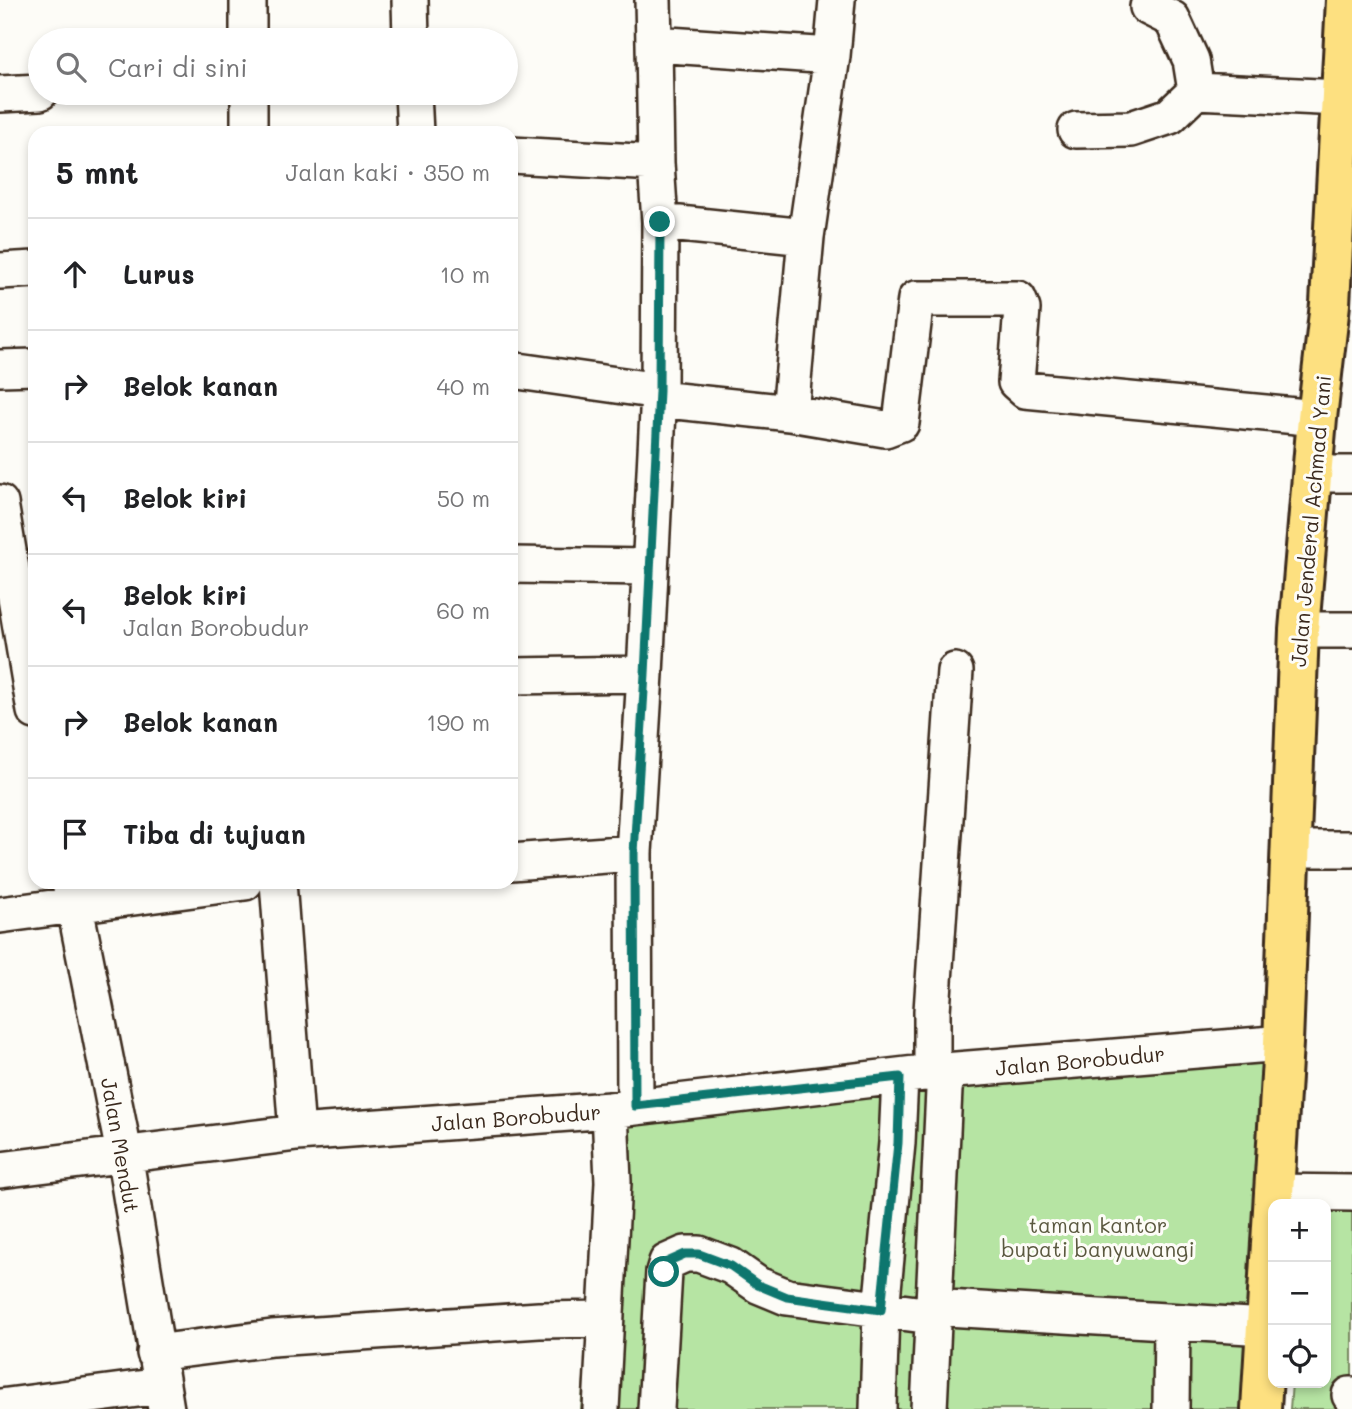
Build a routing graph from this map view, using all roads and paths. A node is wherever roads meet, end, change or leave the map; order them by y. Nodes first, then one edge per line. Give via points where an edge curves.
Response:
1 (248, 0) edge
2 (410, 0) edge
3 (653, 0) edge
4 (837, 0) edge
5 (1346, 0) edge
6 (1148, 7) dead end
7 (248, 28) edge
8 (411, 28) edge
9 (654, 44) junction
10 (832, 56) junction
11 (1196, 90) junction
12 (28, 93) edge
13 (0, 94) edge
14 (1340, 99) junction
15 (249, 105) edge
16 (414, 105) edge
17 (249, 126) edge
18 (415, 126) edge
19 (1076, 130) dead end
20 (518, 155) edge
21 (656, 163) junction
22 (660, 222) junction
23 (806, 237) junction
24 (28, 269) edge
25 (0, 271) edge
26 (28, 367) edge
27 (0, 368) edge
28 (518, 371) edge
29 (658, 395) junction
30 (790, 413) junction
31 (1317, 418) junction
32 (1313, 474) junction
33 (1352, 474) edge
34 (0, 503) edge
35 (518, 565) edge
36 (650, 567) junction
37 (24, 579) edge
38 (1299, 630) junction
39 (1352, 631) edge
40 (955, 671) dead end
41 (645, 674) junction
42 (518, 676) edge
43 (21, 692) edge
44 (1290, 849) junction
45 (1352, 849) edge
46 (634, 853) junction
47 (518, 861) edge
48 (135, 889) edge
49 (279, 889) edge
50 (72, 893) edge
51 (0, 915) edge
52 (1283, 1043) junction
53 (926, 1073) junction
54 (622, 1108) junction
55 (297, 1133) junction
56 (124, 1153) junction
57 (0, 1170) edge
58 (1273, 1192) junction
59 (1352, 1193) edge
60 (881, 1310) junction
61 (932, 1316) junction
62 (605, 1319) junction
63 (1172, 1322) junction
64 (1266, 1326) junction
65 (160, 1383) edge
66 (0, 1407) edge
67 (601, 1409) edge
68 (656, 1409) edge
69 (878, 1409) edge
70 (929, 1409) edge
71 (1171, 1409) edge
72 (1261, 1409) edge

1 - 7 street
2 - 8 street
3 - 9 street
4 - 10 street
5 - 14 main road, Jalan Jenderal Achmad Yani
6 - 11 street via 1172,19 1191,60
9 - 10 street
9 - 21 street
10 - 23 street
11 - 14 street
11 - 19 street via 1170,116 1131,130
12 - 13 street
14 - 31 main road, Jalan Jenderal Achmad Yani via 1330,304
15 - 17 street
16 - 18 street
20 - 21 street
21 - 22 street
22 - 23 street
22 - 29 street
23 - 30 street
24 - 25 street
26 - 27 street
28 - 29 street
29 - 30 street
29 - 36 street
30 - 31 street via 885,429 901,423 914,304 922,298 1018,299 1022,309 1016,382 1025,390
31 - 32 main road, Jalan Jenderal Achmad Yani
32 - 33 street
32 - 38 main road, Jalan Jenderal Achmad Yani
34 - 37 street
35 - 36 street
36 - 41 street
37 - 43 street
38 - 39 street
38 - 44 main road, Jalan Jenderal Achmad Yani
40 - 53 street
41 - 42 street
41 - 46 street
44 - 45 street
44 - 52 main road, Jalan Jenderal Achmad Yani
46 - 47 street
46 - 54 street
48 - 50 street
49 - 55 street
50 - 51 street
50 - 56 street, Jalan Mendut
52 - 53 street, Jalan Borobudur
52 - 58 main road, Jalan Jenderal Achmad Yani
53 - 54 street, Jalan Borobudur
53 - 60 street via 898,1143
53 - 61 street via 944,1090
54 - 55 street, Jalan Borobudur
54 - 62 street
55 - 56 street, Jalan Borobudur
56 - 57 street, Jalan Borobudur
56 - 65 street, Jalan Mendut
58 - 59 street
58 - 64 main road, Jalan Jenderal Achmad Yani
60 - 61 street
60 - 68 street via 787,1297 758,1285 731,1266 699,1254 685,1254 667,1262 664,1272
60 - 69 street
61 - 63 street via 947,1308
61 - 70 street
62 - 65 street via 285,1337
62 - 67 street
63 - 64 street
63 - 71 street
64 - 72 main road, Jalan Jenderal Achmad Yani
65 - 66 street

